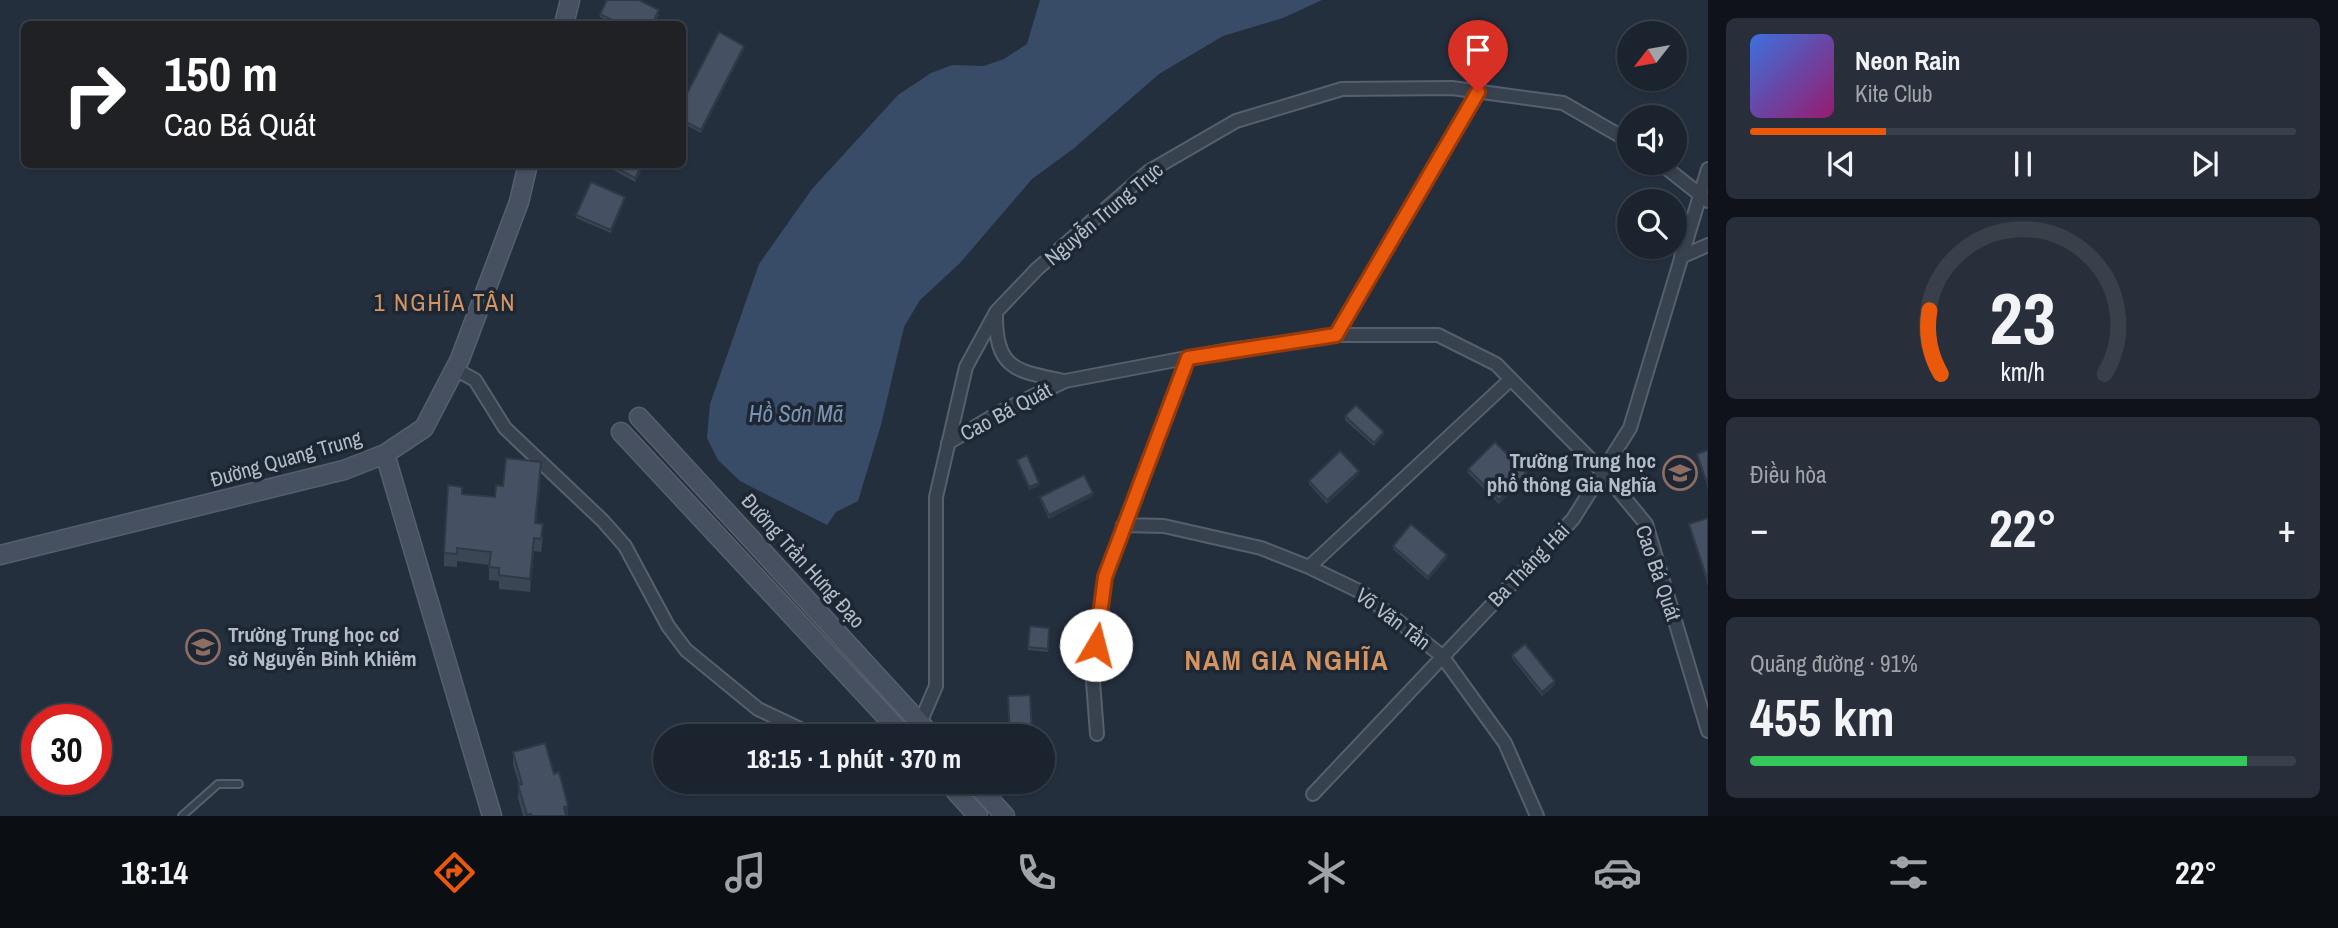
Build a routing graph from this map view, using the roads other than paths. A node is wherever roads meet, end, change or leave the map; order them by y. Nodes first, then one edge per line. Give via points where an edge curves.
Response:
1 (570, 0) edge
2 (565, 21) edge
3 (1478, 92) junction
4 (1617, 134) edge
5 (527, 168) edge
6 (1708, 169) edge
7 (1676, 175) edge
8 (1704, 197) edge
9 (1687, 241) edge
10 (1708, 245) edge
11 (1687, 254) edge
12 (1680, 259) edge
13 (996, 312) junction
14 (1336, 335) junction
15 (1188, 358) junction
16 (455, 369) junction
17 (1511, 379) junction
18 (1065, 381) junction
19 (639, 416) dead end
20 (621, 432) dead end
21 (948, 443) junction
22 (385, 454) junction
23 (1603, 472) junction
24 (1124, 525) junction
25 (747, 534) junction
26 (730, 549) junction
27 (0, 555) edge
28 (1309, 567) junction
29 (1442, 656) junction
30 (920, 723) joint
31 (790, 724) edge
32 (893, 724) edge
33 (1708, 731) edge
34 (1097, 734) dead end
35 (239, 784) dead end
36 (958, 794) edge
37 (985, 794) edge
38 (1313, 794) dead end
39 (182, 816) edge
40 (492, 816) edge
41 (978, 816) edge
42 (1005, 816) edge
43 (1537, 816) edge

1 - 2 street
3 - 4 street, Nguyễn Trung Trực via 1563,103
3 - 13 street, Nguyễn Trung Trực via 1342,89 1237,121 1147,172
3 - 14 street
5 - 16 street, Đường Quang Trung via 519,202
6 - 8 street, Ba Tháng Hai
7 - 8 street
8 - 9 street, Ba Tháng Hai
10 - 11 street
12 - 23 street, Ba Tháng Hai via 1630,428
13 - 18 street, Cao Bá Quát via 1004,358 1019,372
13 - 21 street, Nguyễn Trung Trực via 966,367
14 - 15 street, Cao Bá Quát
14 - 17 street, Cao Bá Quát via 1438,335 1496,364
15 - 18 street, Cao Bá Quát
15 - 24 street
16 - 22 street, Đường Quang Trung via 424,428
16 - 31 street via 475,380 505,428 625,546 686,650 758,709
17 - 23 street, Cao Bá Quát
17 - 28 street
18 - 21 street, Cao Bá Quát
19 - 25 street, Đường Trần Hưng Đạo
20 - 26 street, Đường Trần Hưng Đạo
21 - 30 street, Nguyễn Trung Trực via 936,497 936,685
22 - 27 street, Đường Quang Trung via 280,487
22 - 40 street
23 - 29 street, Ba Tháng Hai via 1573,519
23 - 33 street, Cao Bá Quát via 1646,524
24 - 28 street, Võ Văn Tần via 1188,531 1261,548
24 - 34 street via 1105,577 1092,668
25 - 26 street
25 - 30 street, Đường Trần Hưng Đạo
26 - 32 street, Đường Trần Hưng Đạo
28 - 29 street, Võ Văn Tần via 1363,593
29 - 38 street, Ba Tháng Hai
29 - 43 street, Võ Văn Tần via 1504,743
35 - 39 lane via 218,785
36 - 41 street
37 - 42 street

